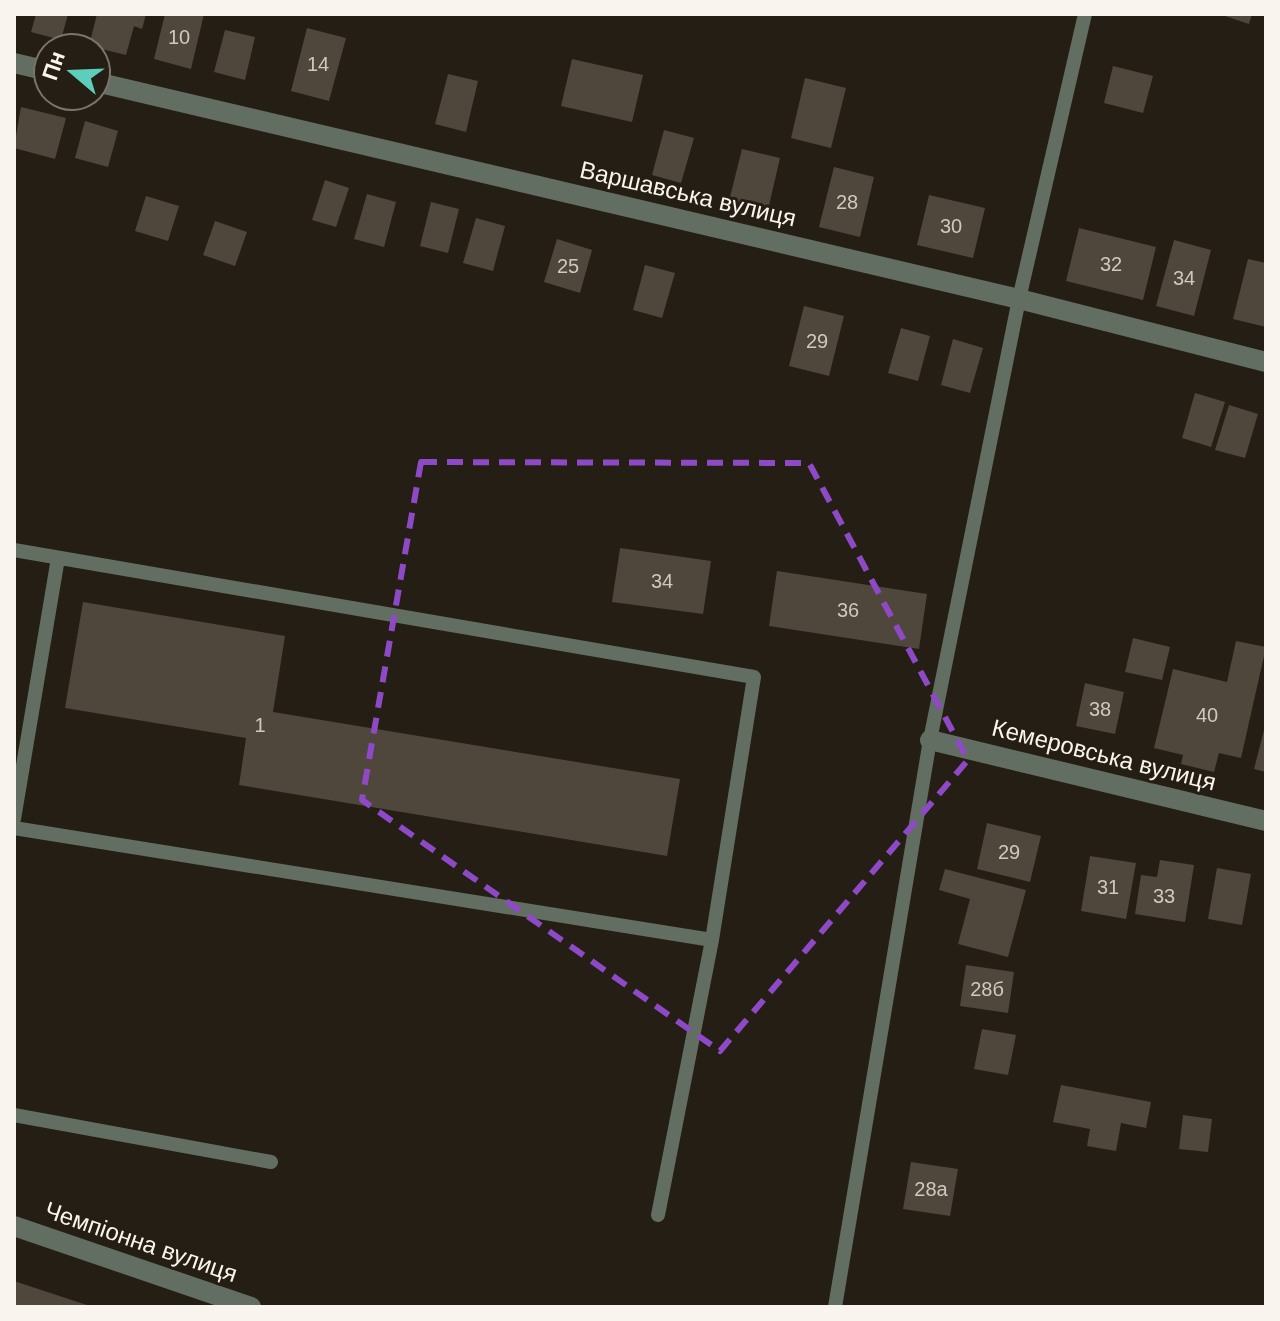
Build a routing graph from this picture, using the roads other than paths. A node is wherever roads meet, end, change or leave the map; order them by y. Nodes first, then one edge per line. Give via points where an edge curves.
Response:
1 (1085, 14) edge
2 (112, 86) edge
3 (1019, 299) junction
4 (1266, 362) edge
5 (14, 550) edge
6 (58, 558) junction
7 (930, 740) junction
8 (14, 819) edge
9 (1266, 821) edge
10 (14, 828) edge
11 (712, 940) junction
12 (14, 1115) edge
13 (271, 1162) dead end
14 (658, 1215) dead end
15 (14, 1226) edge
16 (251, 1307) edge
17 (835, 1307) edge

1 - 3 lane
2 - 3 street, Варшавська вулиця
3 - 4 street, Варшавська вулиця
3 - 7 lane
5 - 6 lane
6 - 8 lane
6 - 11 lane via 754,677
7 - 9 street, Кемеровська вулиця
7 - 17 lane
10 - 11 lane
11 - 14 lane
12 - 13 lane
15 - 16 street, Чемпіонна вулиця

